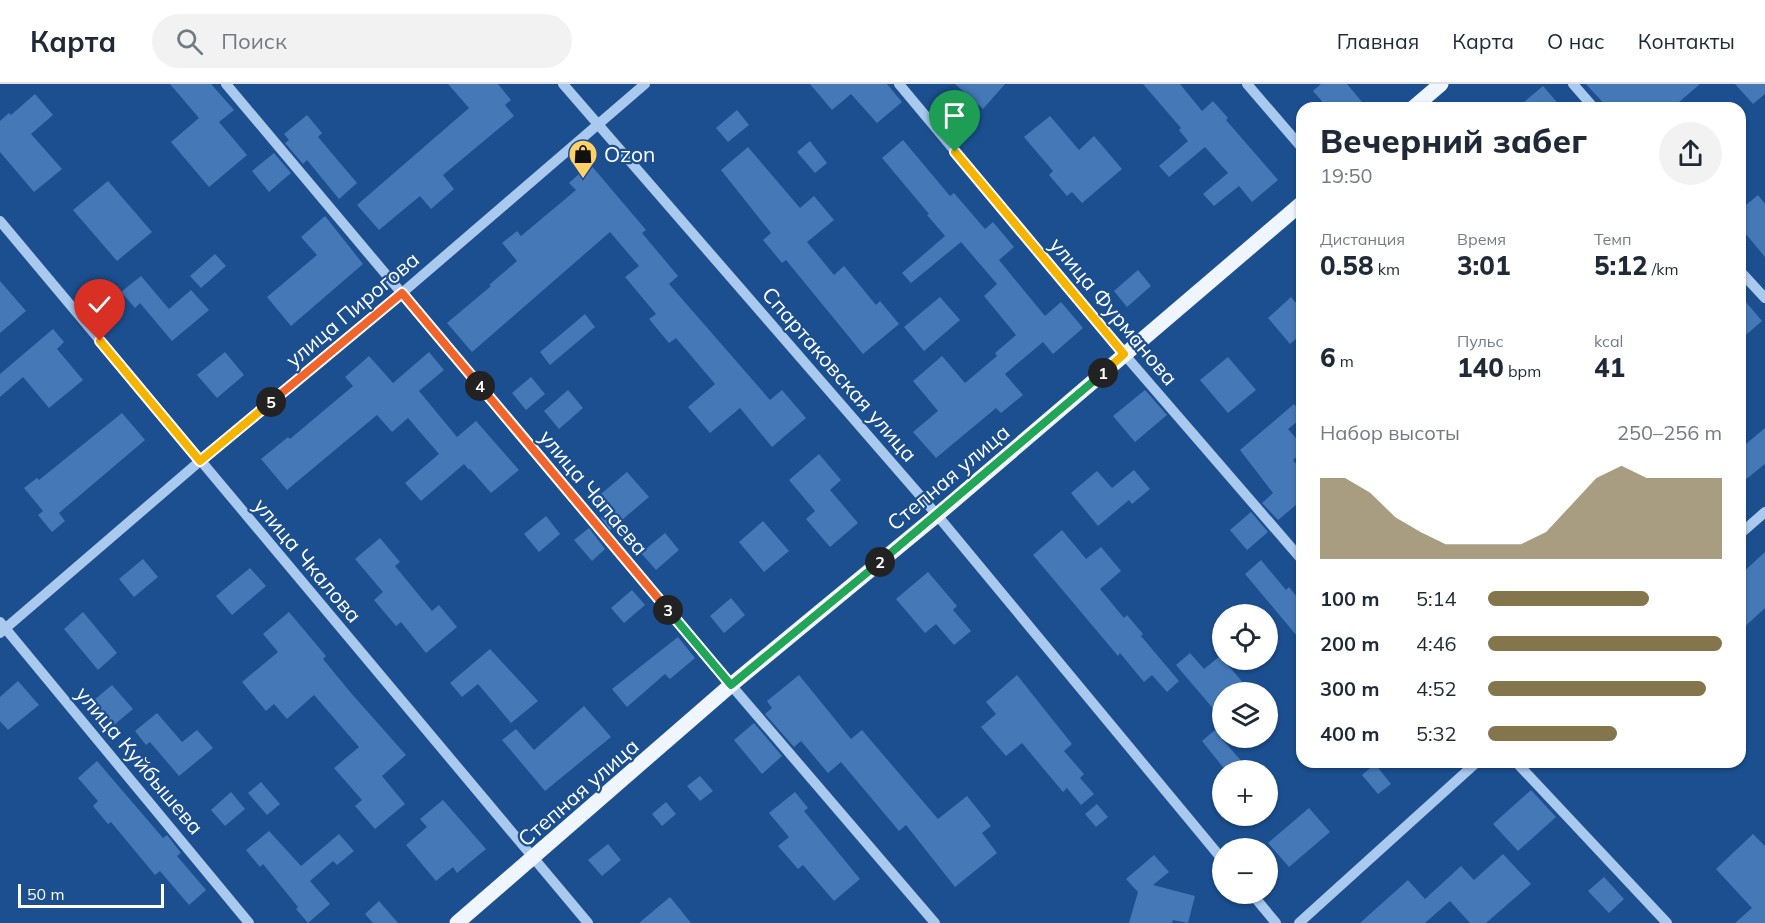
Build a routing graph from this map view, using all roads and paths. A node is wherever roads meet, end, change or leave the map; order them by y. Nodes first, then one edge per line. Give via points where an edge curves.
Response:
1 (226, 84) edge
2 (562, 84) edge
3 (645, 84) edge
4 (899, 84) edge
5 (1247, 84) edge
6 (1441, 84) edge
7 (1573, 84) edge
8 (1420, 102) edge
9 (1589, 102) edge
10 (597, 125) junction
11 (1296, 141) edge
12 (1296, 208) edge
13 (0, 221) edge
14 (1746, 277) edge
15 (402, 293) junction
16 (1765, 298) edge
17 (1124, 354) junction
18 (200, 461) junction
19 (1765, 512) edge
20 (937, 515) junction
21 (1746, 529) edge
22 (1296, 553) edge
23 (2, 628) edge
24 (731, 685) junction
25 (1469, 768) edge
26 (1522, 768) edge
27 (1212, 847) edge
28 (533, 859) junction
29 (1260, 904) edge
30 (249, 923) edge
31 (457, 923) edge
32 (588, 923) edge
33 (935, 923) edge
34 (1276, 923) edge
35 (1299, 923) edge
36 (1667, 923) edge

1 - 15 street, улица Чапаева
2 - 10 street, Спартаковская улица
3 - 10 street, улица Пирогова
4 - 17 street, улица Фурманова
5 - 11 street
6 - 8 main road
7 - 9 street
10 - 15 street, улица Пирогова
10 - 20 street, Спартаковская улица
12 - 17 main road, Степная улица
13 - 18 street, улица Чкалова
14 - 16 street
15 - 18 street, улица Пирогова
15 - 24 street, улица Чапаева
17 - 20 main road, Степная улица
17 - 22 street, улица Фурманова
18 - 23 street, улица Пирогова
18 - 28 street, улица Чкалова
19 - 21 street
20 - 24 main road, Степная улица
20 - 27 street, Спартаковская улица
23 - 30 street, улица Куйбышева
24 - 28 main road, Степная улица
24 - 33 street, улица Чапаева
25 - 35 street
26 - 36 street
28 - 31 main road, Степная улица
28 - 32 street, улица Чкалова
29 - 34 street

